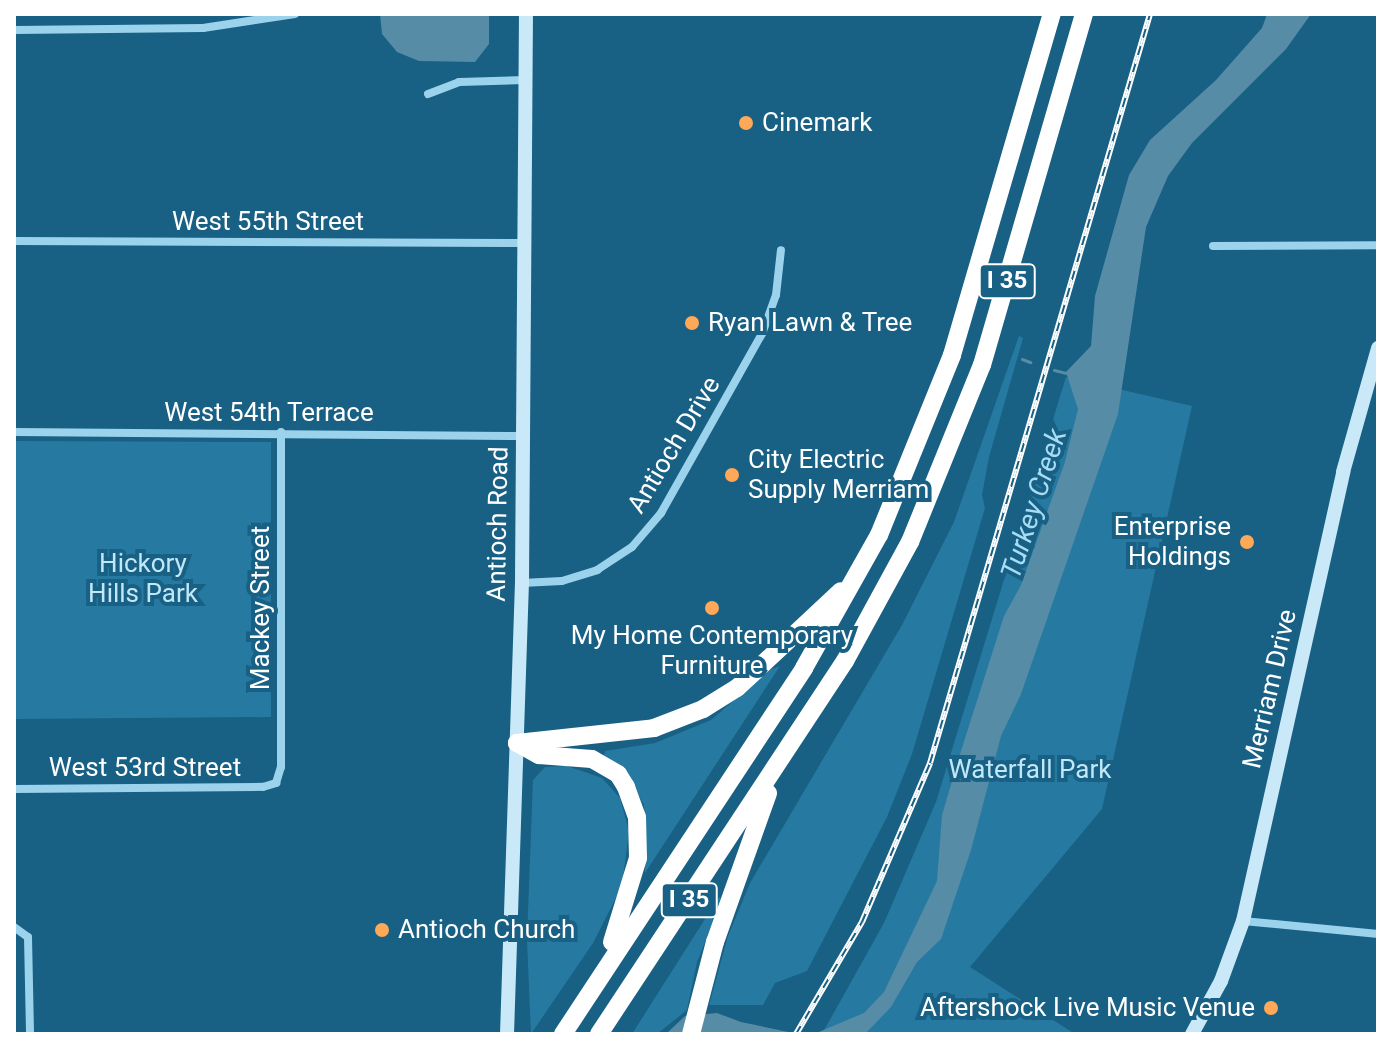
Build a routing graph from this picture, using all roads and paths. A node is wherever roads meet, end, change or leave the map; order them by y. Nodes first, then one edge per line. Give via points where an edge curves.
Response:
1 (295, 14) edge
2 (526, 14) edge
3 (1052, 14) edge
4 (1084, 14) edge
5 (14, 30) edge
6 (526, 80) junction
7 (428, 94) dead end
8 (14, 241) edge
9 (523, 243) junction
10 (1378, 245) edge
11 (1213, 246) dead end
12 (781, 250) dead end
13 (1378, 348) edge
14 (14, 432) edge
15 (281, 432) junction
16 (523, 436) junction
17 (857, 575) junction
18 (522, 583) junction
19 (517, 743) junction
20 (778, 765) junction
21 (276, 783) joint
22 (14, 789) edge
23 (1243, 921) junction
24 (14, 927) edge
25 (1378, 934) edge
26 (598, 977) junction
27 (506, 1030) edge
28 (30, 1034) edge
29 (563, 1034) edge
30 (599, 1034) edge
31 (691, 1034) edge
32 (1192, 1034) edge

1 - 5 street via 203,28
2 - 6 main road, Antioch Road
3 - 17 highway, I 35 via 952,355 900,489
4 - 20 highway, I 35 via 982,365 948,453 876,607
6 - 7 street via 459,82
6 - 9 main road, Antioch Road
8 - 9 street, West 55th Street
9 - 16 main road, Antioch Road
10 - 11 street
12 - 18 street, Antioch Drive via 776,295 762,334 648,530 597,570 562,581
13 - 23 main road, Merriam Drive via 1343,472
14 - 15 street, West 54th Terrace
15 - 16 street, West 54th Terrace
15 - 21 street, Mackey Street via 281,767
16 - 18 main road, Antioch Road
17 - 19 highway via 771,659 703,709 654,728
17 - 26 highway, I 35 via 804,668
18 - 19 main road, Antioch Road
19 - 26 highway via 539,755 606,766 618,774 634,803 639,835 635,874
19 - 27 main road, Antioch Road
20 - 30 highway, I 35
20 - 31 highway
21 - 22 street, West 53rd Street
23 - 25 street
23 - 32 main road, Merriam Drive via 1221,981
24 - 28 street via 28,937
26 - 29 highway, I 35

